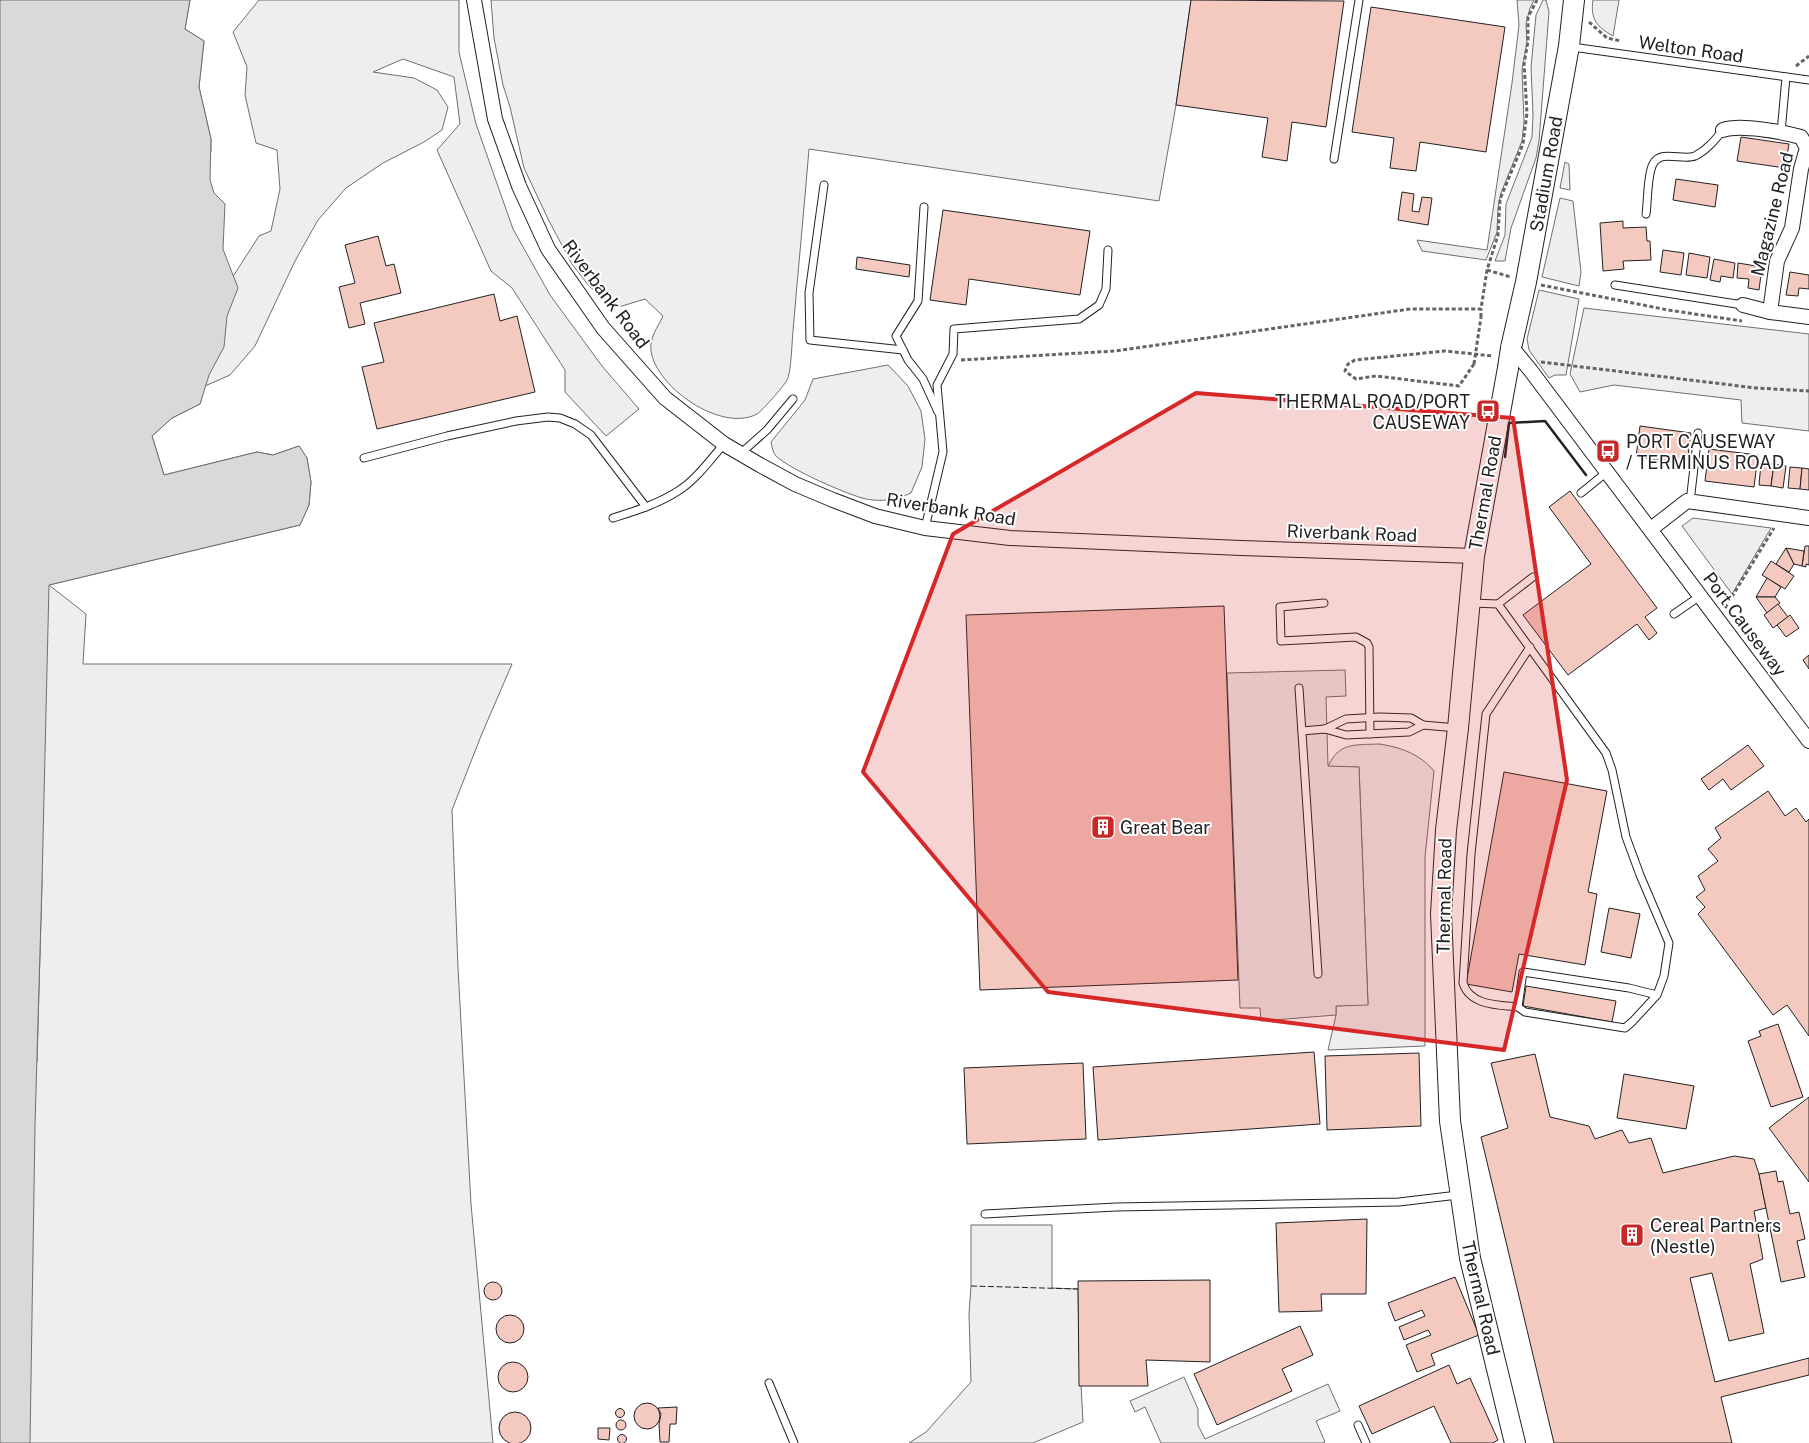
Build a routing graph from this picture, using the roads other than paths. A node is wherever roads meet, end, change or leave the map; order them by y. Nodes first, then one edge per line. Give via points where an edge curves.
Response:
1 (474, 0) edge
2 (1358, 0) edge
3 (1574, 8) edge
4 (1569, 46) junction
5 (1786, 77) junction
6 (1809, 80) edge
7 (1724, 130) joint
8 (1781, 133) junction
9 (1334, 159) dead end
10 (824, 185) dead end
11 (924, 207) dead end
12 (1646, 214) dead end
13 (1108, 250) dead end
14 (1615, 285) dead end
15 (1743, 305) joint
16 (1770, 312) junction
17 (1809, 317) edge
18 (903, 350) junction
19 (1507, 353) junction
20 (792, 399) dead end
21 (940, 417) junction
22 (1698, 433) dead end
23 (724, 444) junction
24 (740, 454) junction
25 (364, 458) dead end
26 (1607, 472) junction
27 (1581, 493) dead end
28 (1690, 502) junction
29 (646, 507) junction
30 (613, 518) dead end
31 (1809, 518) edge
32 (925, 528) junction
33 (1651, 529) junction
34 (1474, 556) junction
35 (1533, 578) dead end
36 (1700, 596) junction
37 (1469, 602) junction
38 (1324, 603) dead end
39 (1498, 604) junction
40 (1674, 614) dead end
41 (1530, 647) junction
42 (1299, 688) dead end
43 (1370, 718) junction
44 (1423, 725) junction
45 (1458, 728) junction
46 (1324, 729) junction
47 (1302, 731) junction
48 (1370, 734) junction
49 (1809, 741) edge
50 (1318, 974) dead end
51 (1657, 995) junction
52 (1518, 1007) junction
53 (1461, 1194) junction
54 (985, 1214) dead end
55 (769, 1383) dead end
56 (1358, 1425) dead end
57 (794, 1443) edge
58 (1366, 1443) edge
59 (1515, 1443) edge

1 - 23 street, Riverbank Road via 495,119 519,186 548,249 603,328 665,398
2 - 9 lane
3 - 4 street, Stadium Road
4 - 5 lane, Welton Road
4 - 19 street, Stadium Road via 1526,282
5 - 6 lane, Welton Road
5 - 8 lane
7 - 8 street, Magazine Road via 1732,126
7 - 12 lane via 1708,148 1696,155 1657,159 1651,166
8 - 16 street, Magazine Road via 1801,137 1807,148 1792,228 1777,261
10 - 18 lane via 809,293 810,340
11 - 18 lane via 918,301 896,336
13 - 21 lane via 1106,288 1099,305 1079,319 954,329 953,354 938,385
14 - 15 lane
15 - 16 street
16 - 17 street
18 - 21 lane via 922,379
19 - 26 street, Port Causeway, bridge via 1531,366
19 - 34 street, Thermal Road
20 - 24 lane via 767,430
21 - 32 lane via 943,452
22 - 28 lane
23 - 24 street, Riverbank Road
23 - 29 lane via 678,491
24 - 32 street, Riverbank Road via 832,500 875,516
25 - 29 lane via 516,421 560,418 591,435
26 - 27 lane
26 - 33 street, Port Causeway
28 - 31 street
28 - 33 street via 1687,501
29 - 30 lane
32 - 34 street, Riverbank Road via 1019,538
33 - 36 street, Port Causeway
34 - 37 street, Thermal Road
35 - 39 lane
36 - 40 lane
36 - 49 street, Port Causeway
37 - 39 lane
37 - 45 street, Thermal Road
38 - 43 lane via 1280,607 1281,641 1356,637 1367,643 1370,647
39 - 41 lane
41 - 51 lane via 1606,753 1626,838 1669,943 1664,976
41 - 52 lane via 1486,714 1471,854 1463,983 1471,996 1486,1004
42 - 47 lane
43 - 44 lane via 1411,718
43 - 46 lane via 1346,719
43 - 48 lane
44 - 45 lane
44 - 48 lane via 1409,732
45 - 53 street, Thermal Road via 1446,830 1441,914 1450,1121
46 - 47 lane
46 - 48 lane via 1346,735
47 - 50 lane
51 - 52 lane via 1626,1028 1526,1012
51 - 52 lane via 1523,972
53 - 54 lane via 1399,1202 1116,1207
53 - 59 street, Thermal Road via 1470,1258
55 - 57 lane
56 - 58 lane

